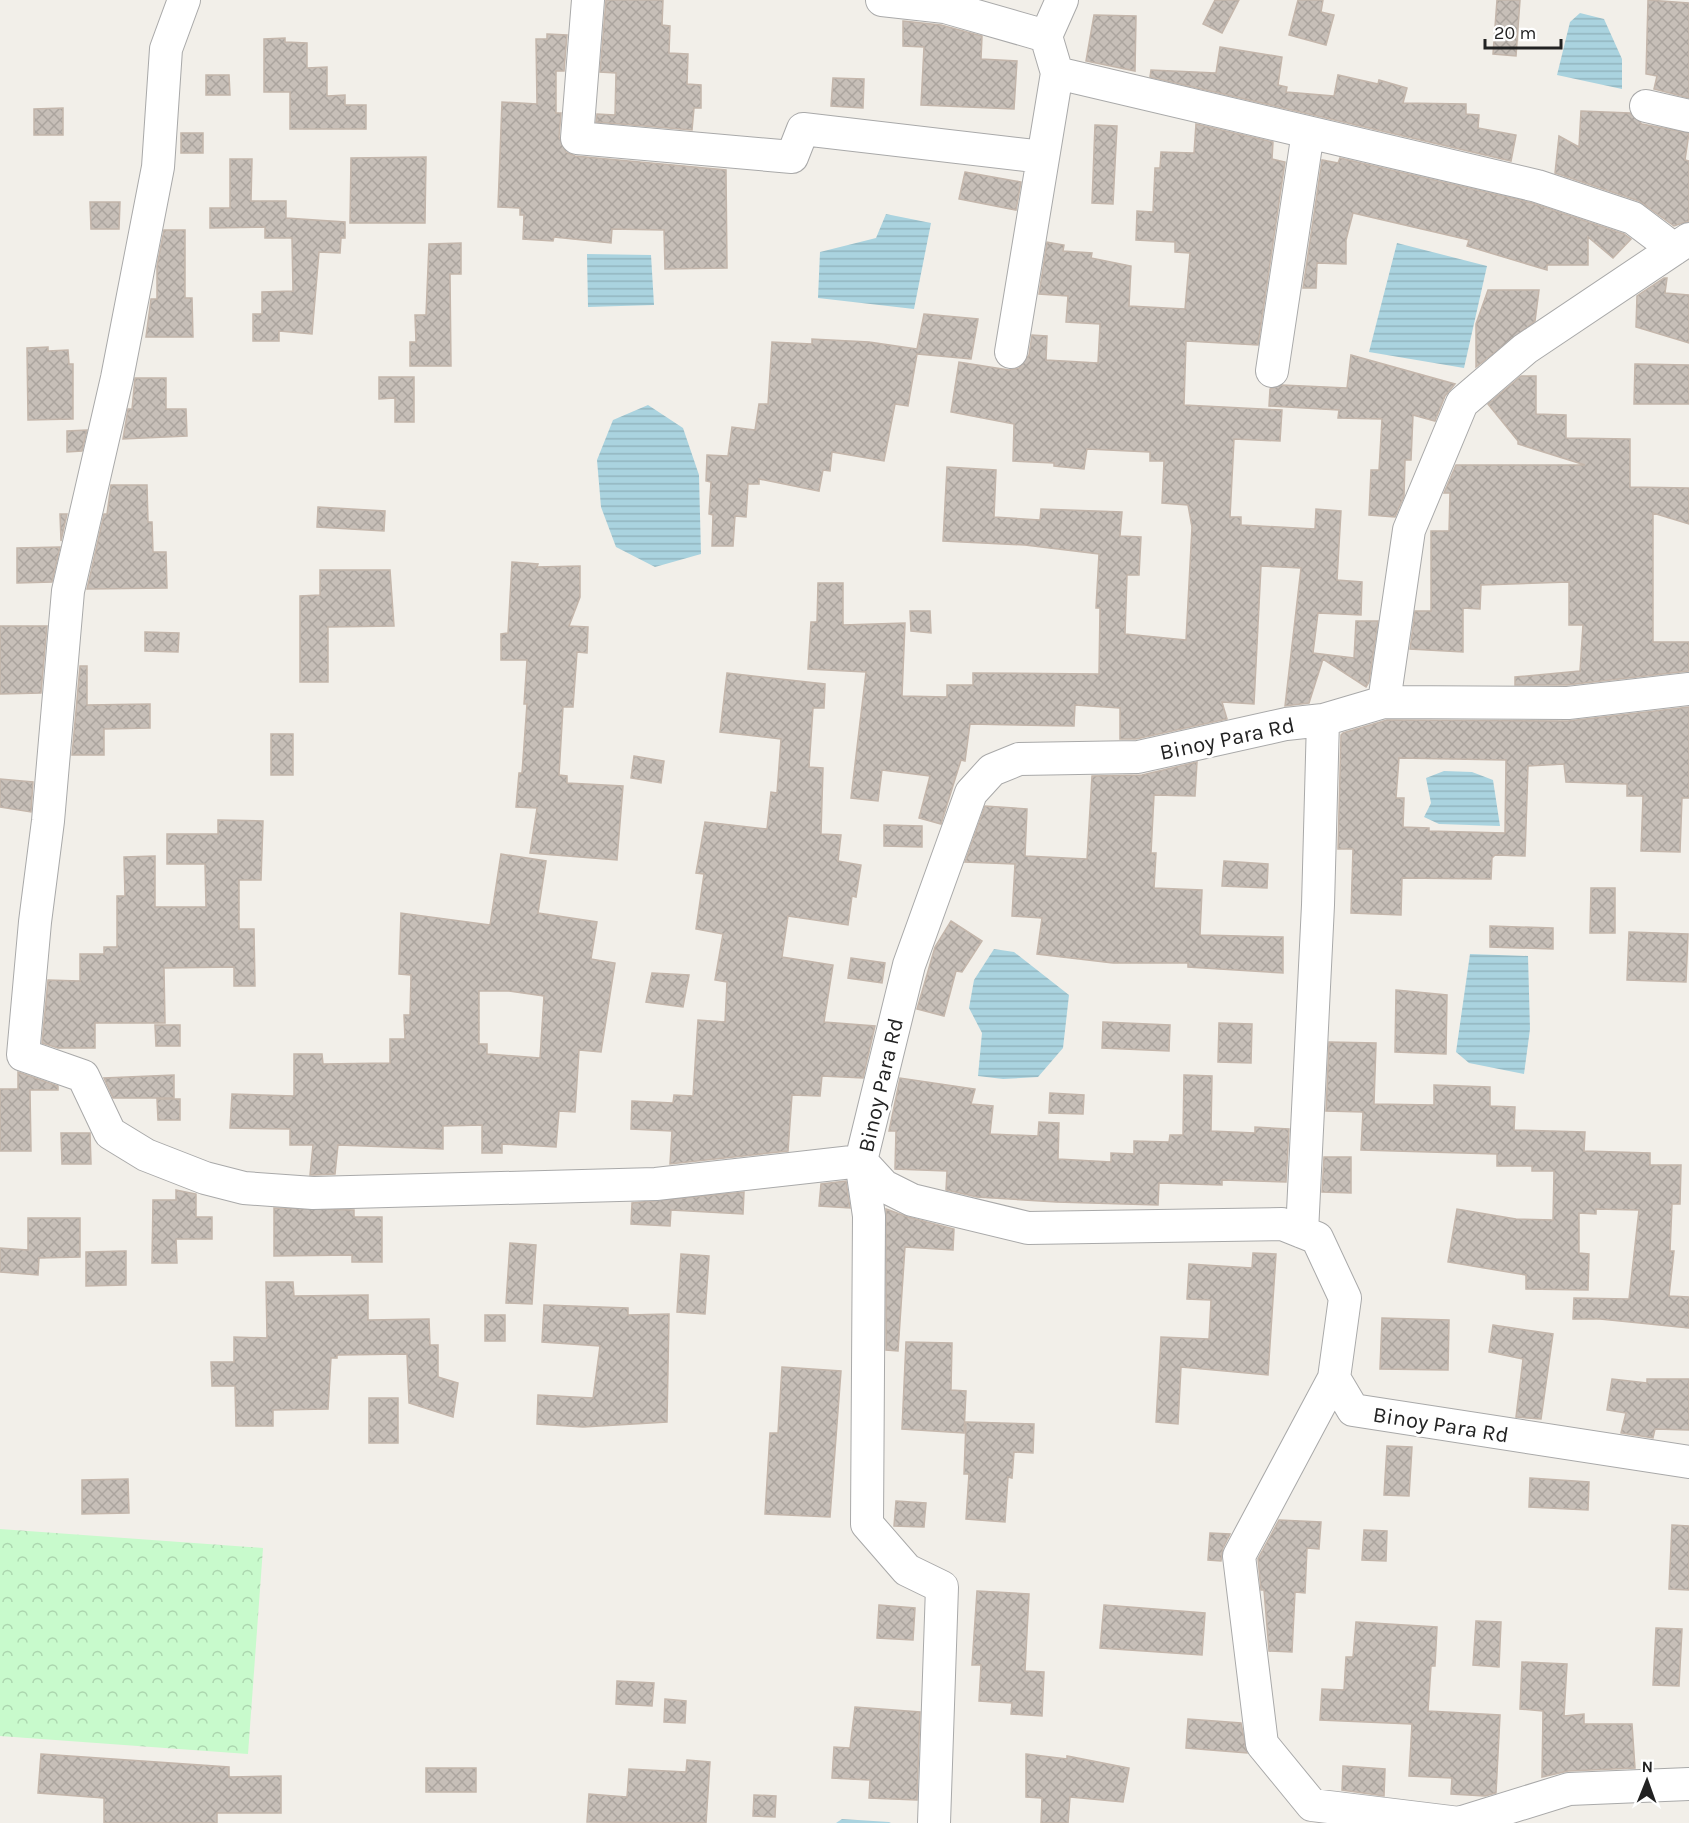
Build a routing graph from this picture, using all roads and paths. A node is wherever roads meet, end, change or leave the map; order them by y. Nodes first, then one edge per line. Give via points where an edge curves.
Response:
1 (184, 0) edge
2 (588, 0) edge
3 (882, 0) edge
4 (1062, 0) edge
5 (1046, 36) junction
6 (1057, 74) junction
7 (1646, 106) dead end
8 (1689, 116) edge
9 (1308, 132) junction
10 (1043, 157) junction
11 (1681, 244) edge
12 (1011, 352) dead end
13 (1272, 371) dead end
14 (1689, 689) edge
15 (1384, 702) junction
16 (1323, 720) junction
17 (11, 1055) edge
18 (861, 1161) junction
19 (1302, 1232) junction
20 (1334, 1378) junction
21 (1689, 1462) edge
22 (1689, 1784) edge
23 (934, 1823) edge
24 (1459, 1823) edge

1 - 17 street via 166,49 158,167 117,378 68,591 48,821
2 - 10 street via 577,138 792,157 803,129
3 - 5 street via 945,7
4 - 5 street
5 - 6 street
6 - 9 street
6 - 10 street
7 - 8 street
9 - 11 street via 1537,186 1633,218
9 - 13 street
10 - 12 street
11 - 15 street via 1525,349 1462,403 1408,530
14 - 15 street, Binoy Para Rd via 1568,703
15 - 16 street, Binoy Para Rd
16 - 18 street, Binoy Para Rd via 1286,724 1138,757 1019,759 992,770 971,793 909,965
16 - 19 street
17 - 18 street via 83,1076 110,1133 146,1155 244,1188 313,1193 657,1184
18 - 19 street, Binoy Para Rd via 884,1186 912,1200 1028,1228 1282,1224
18 - 23 street via 869,1216 867,1524 907,1570 942,1587
19 - 20 street, Binoy Para Rd via 1317,1238 1345,1298
20 - 21 street, Binoy Para Rd via 1353,1410
20 - 24 street via 1239,1556 1262,1744 1312,1805
22 - 24 street via 1569,1789

